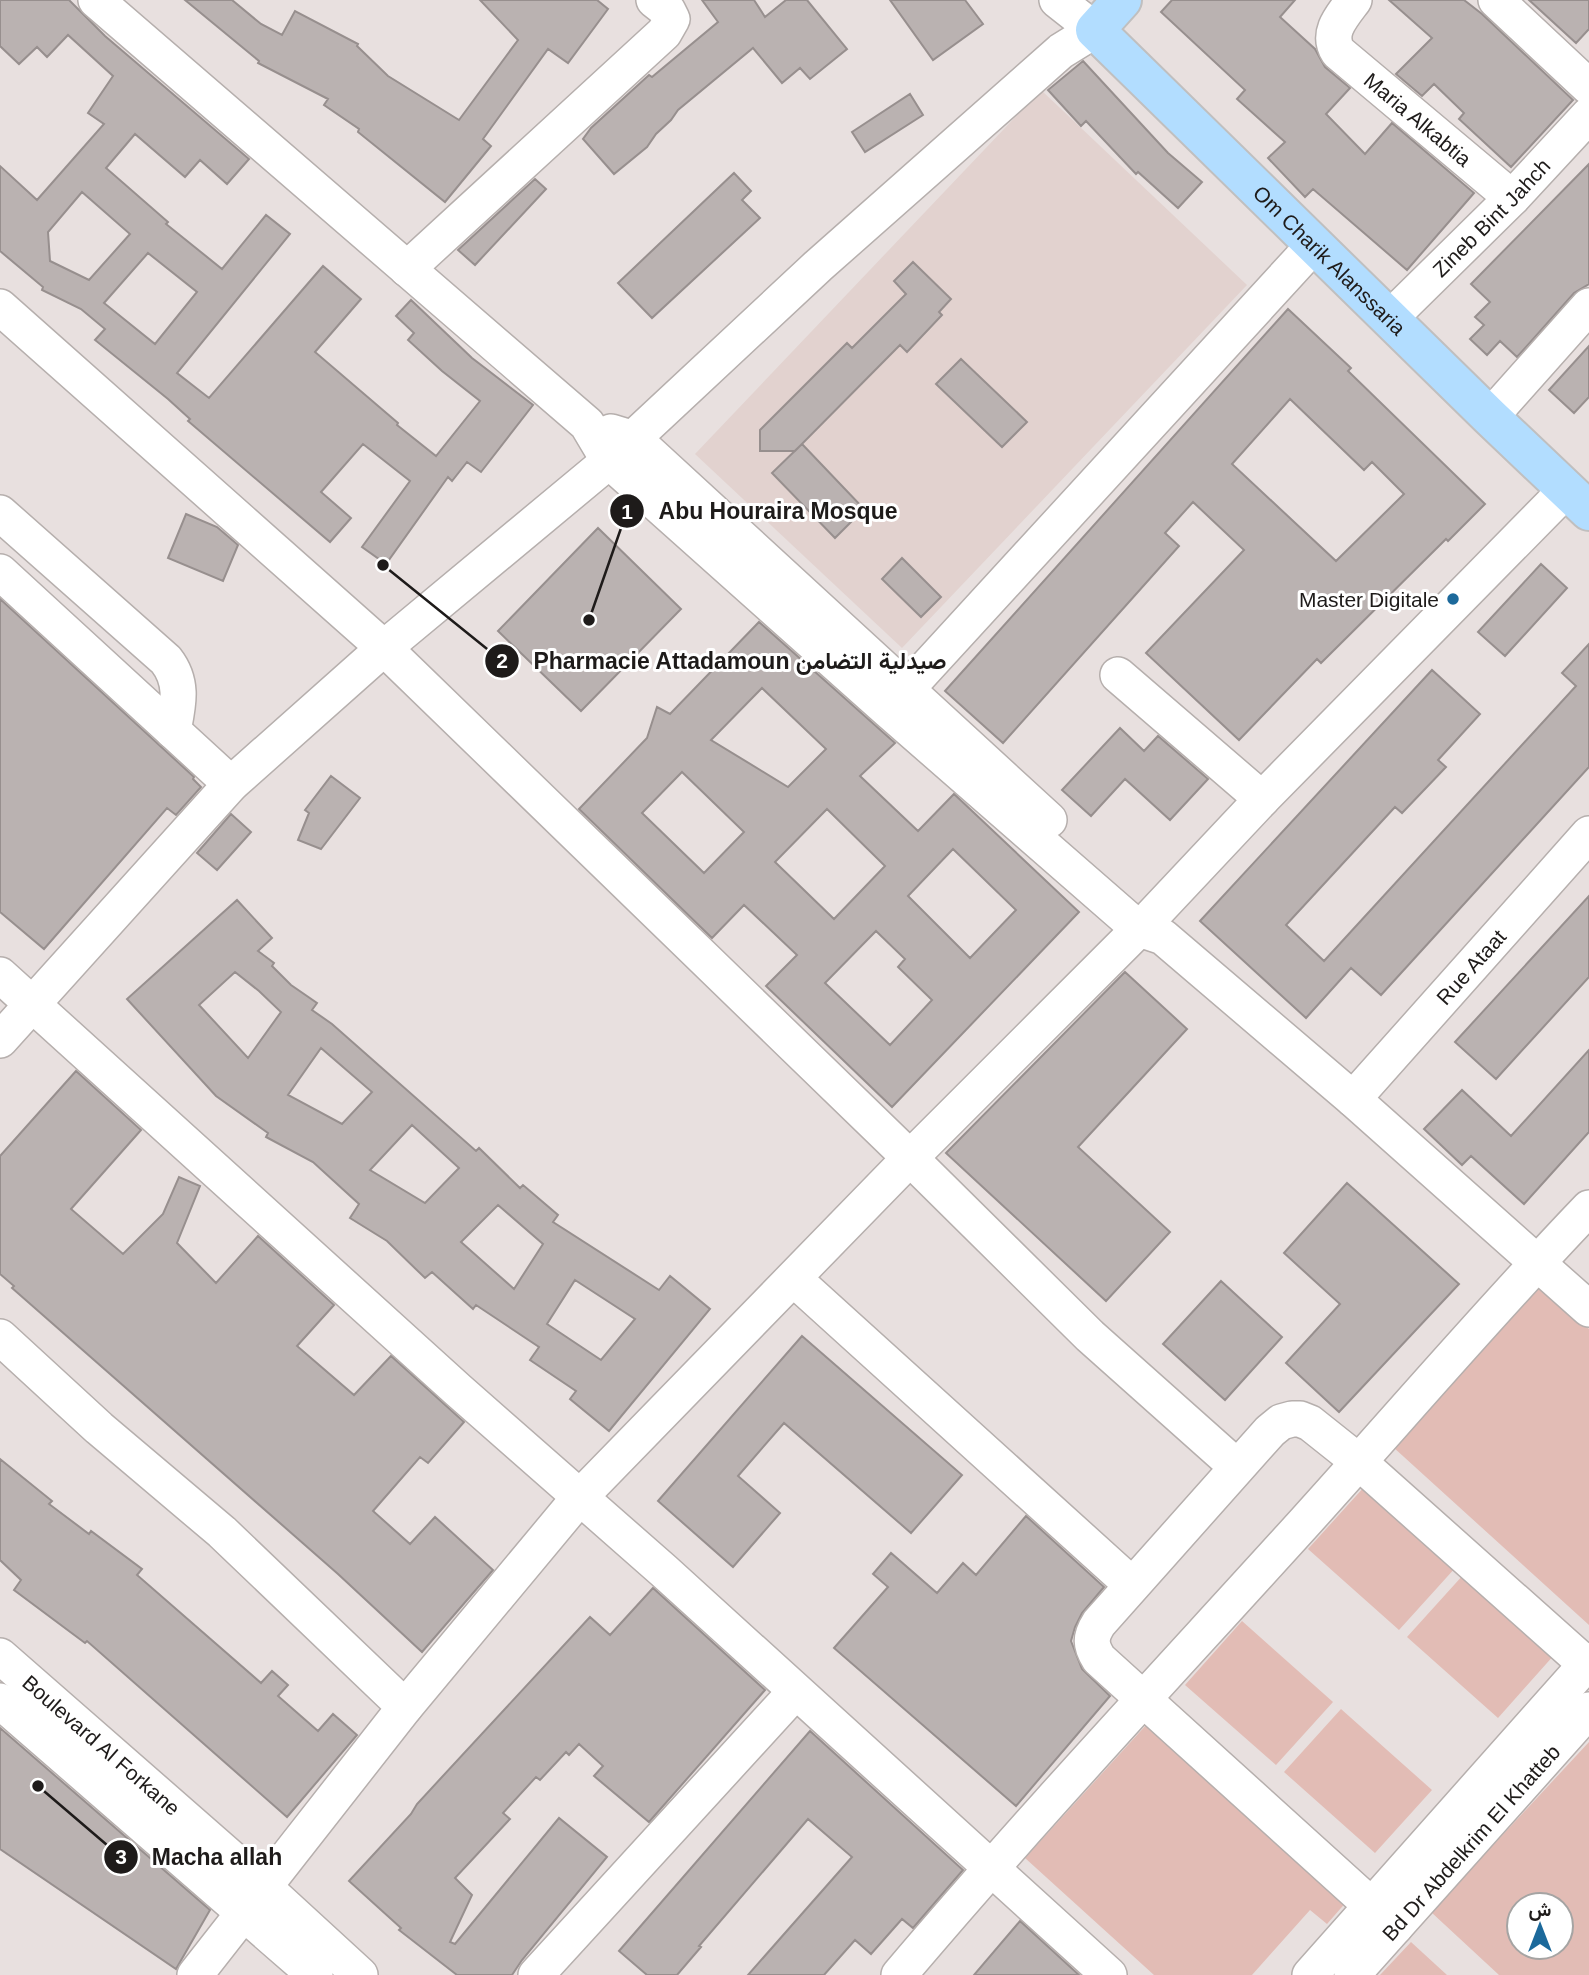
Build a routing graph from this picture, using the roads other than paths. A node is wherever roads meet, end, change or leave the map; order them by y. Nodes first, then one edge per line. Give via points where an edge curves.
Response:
1 (96, 0) edge
2 (654, 0) edge
3 (1057, 0) edge
4 (1122, 0) edge
5 (1354, 0) edge
6 (1496, 0) edge
7 (1095, 30) junction
8 (1589, 87) edge
9 (1589, 115) edge
10 (1512, 198) junction
11 (1314, 245) junction
12 (407, 269) junction
13 (1589, 306) edge
14 (0, 307) edge
15 (1389, 319) junction
16 (1490, 417) junction
17 (622, 450) junction
18 (1581, 493) edge
19 (0, 513) edge
20 (0, 572) edge
21 (384, 648) junction
22 (1118, 674) dead end
23 (898, 699) junction
24 (173, 731) junction
25 (231, 784) junction
26 (1262, 799) junction
27 (1589, 834) edge
28 (1151, 927) junction
29 (0, 975) edge
30 (32, 1003) junction
31 (0, 1040) edge
32 (1353, 1099) junction
33 (910, 1158) junction
34 (1589, 1208) edge
35 (1536, 1263) junction
36 (794, 1279) junction
37 (1589, 1309) edge
38 (0, 1336) edge
39 (1359, 1462) junction
40 (1237, 1467) junction
41 (579, 1498) junction
42 (1132, 1585) junction
43 (0, 1656) edge
44 (1588, 1664) edge
45 (795, 1692) junction
46 (1143, 1700) junction
47 (0, 1701) edge
48 (405, 1707) junction
49 (1589, 1710) edge
50 (991, 1867) junction
51 (253, 1899) junction
52 (1383, 1917) junction
53 (195, 1975) edge
54 (315, 1975) edge
55 (360, 1975) edge
56 (536, 1975) edge
57 (900, 1975) edge
58 (1109, 1975) edge
59 (1310, 1975) edge
60 (1352, 1975) edge

1 - 12 street
2 - 12 street via 672,19 664,33
3 - 7 street
4 - 7 main road
5 - 10 street, Maria Alkabtia via 1333,36 1338,52
6 - 8 street
7 - 11 main road, Om Charik Alanssaria
7 - 17 street via 1061,51 818,266
9 - 10 street, Zineb Bint Jahch
10 - 15 street, Zineb Bint Jahch
11 - 15 main road, Om Charik Alanssaria
11 - 23 street
12 - 17 street
13 - 16 street
14 - 21 street
15 - 16 main road, Om Charik Alanssaria
16 - 18 main road, Om Charik Alanssaria
17 - 21 street
17 - 23 street
18 - 26 street
19 - 24 street via 173,668 179,688
20 - 24 street
21 - 25 street
21 - 33 street
22 - 26 street
23 - 28 street
24 - 25 street
25 - 30 street
26 - 28 street
27 - 32 street, Rue Ataat
28 - 32 street
28 - 33 street
29 - 30 street
30 - 31 street
30 - 41 street
32 - 35 street
33 - 36 street
33 - 40 street via 1090,1336
34 - 35 street
35 - 37 street
35 - 39 street
36 - 41 street
36 - 42 street
38 - 48 street via 222,1532
39 - 40 street via 1310,1423 1292,1419 1269,1431
39 - 44 street
39 - 46 street
40 - 42 street
41 - 45 street
41 - 48 street
42 - 46 street via 1099,1623 1091,1643 1099,1659
43 - 51 street, Boulevard Al Forkane
44 - 52 street
45 - 50 street
45 - 56 street
46 - 50 street
46 - 52 street
47 - 51 street, Boulevard Al Forkane
48 - 51 street
49 - 52 street, Bd Dr Abdelkrim El Khatteb
50 - 57 street
50 - 58 street
51 - 53 street
51 - 54 street, Boulevard Al Forkane
51 - 55 street, Boulevard Al Forkane
52 - 59 street
52 - 60 street, Bd Dr Abdelkrim El Khatteb

